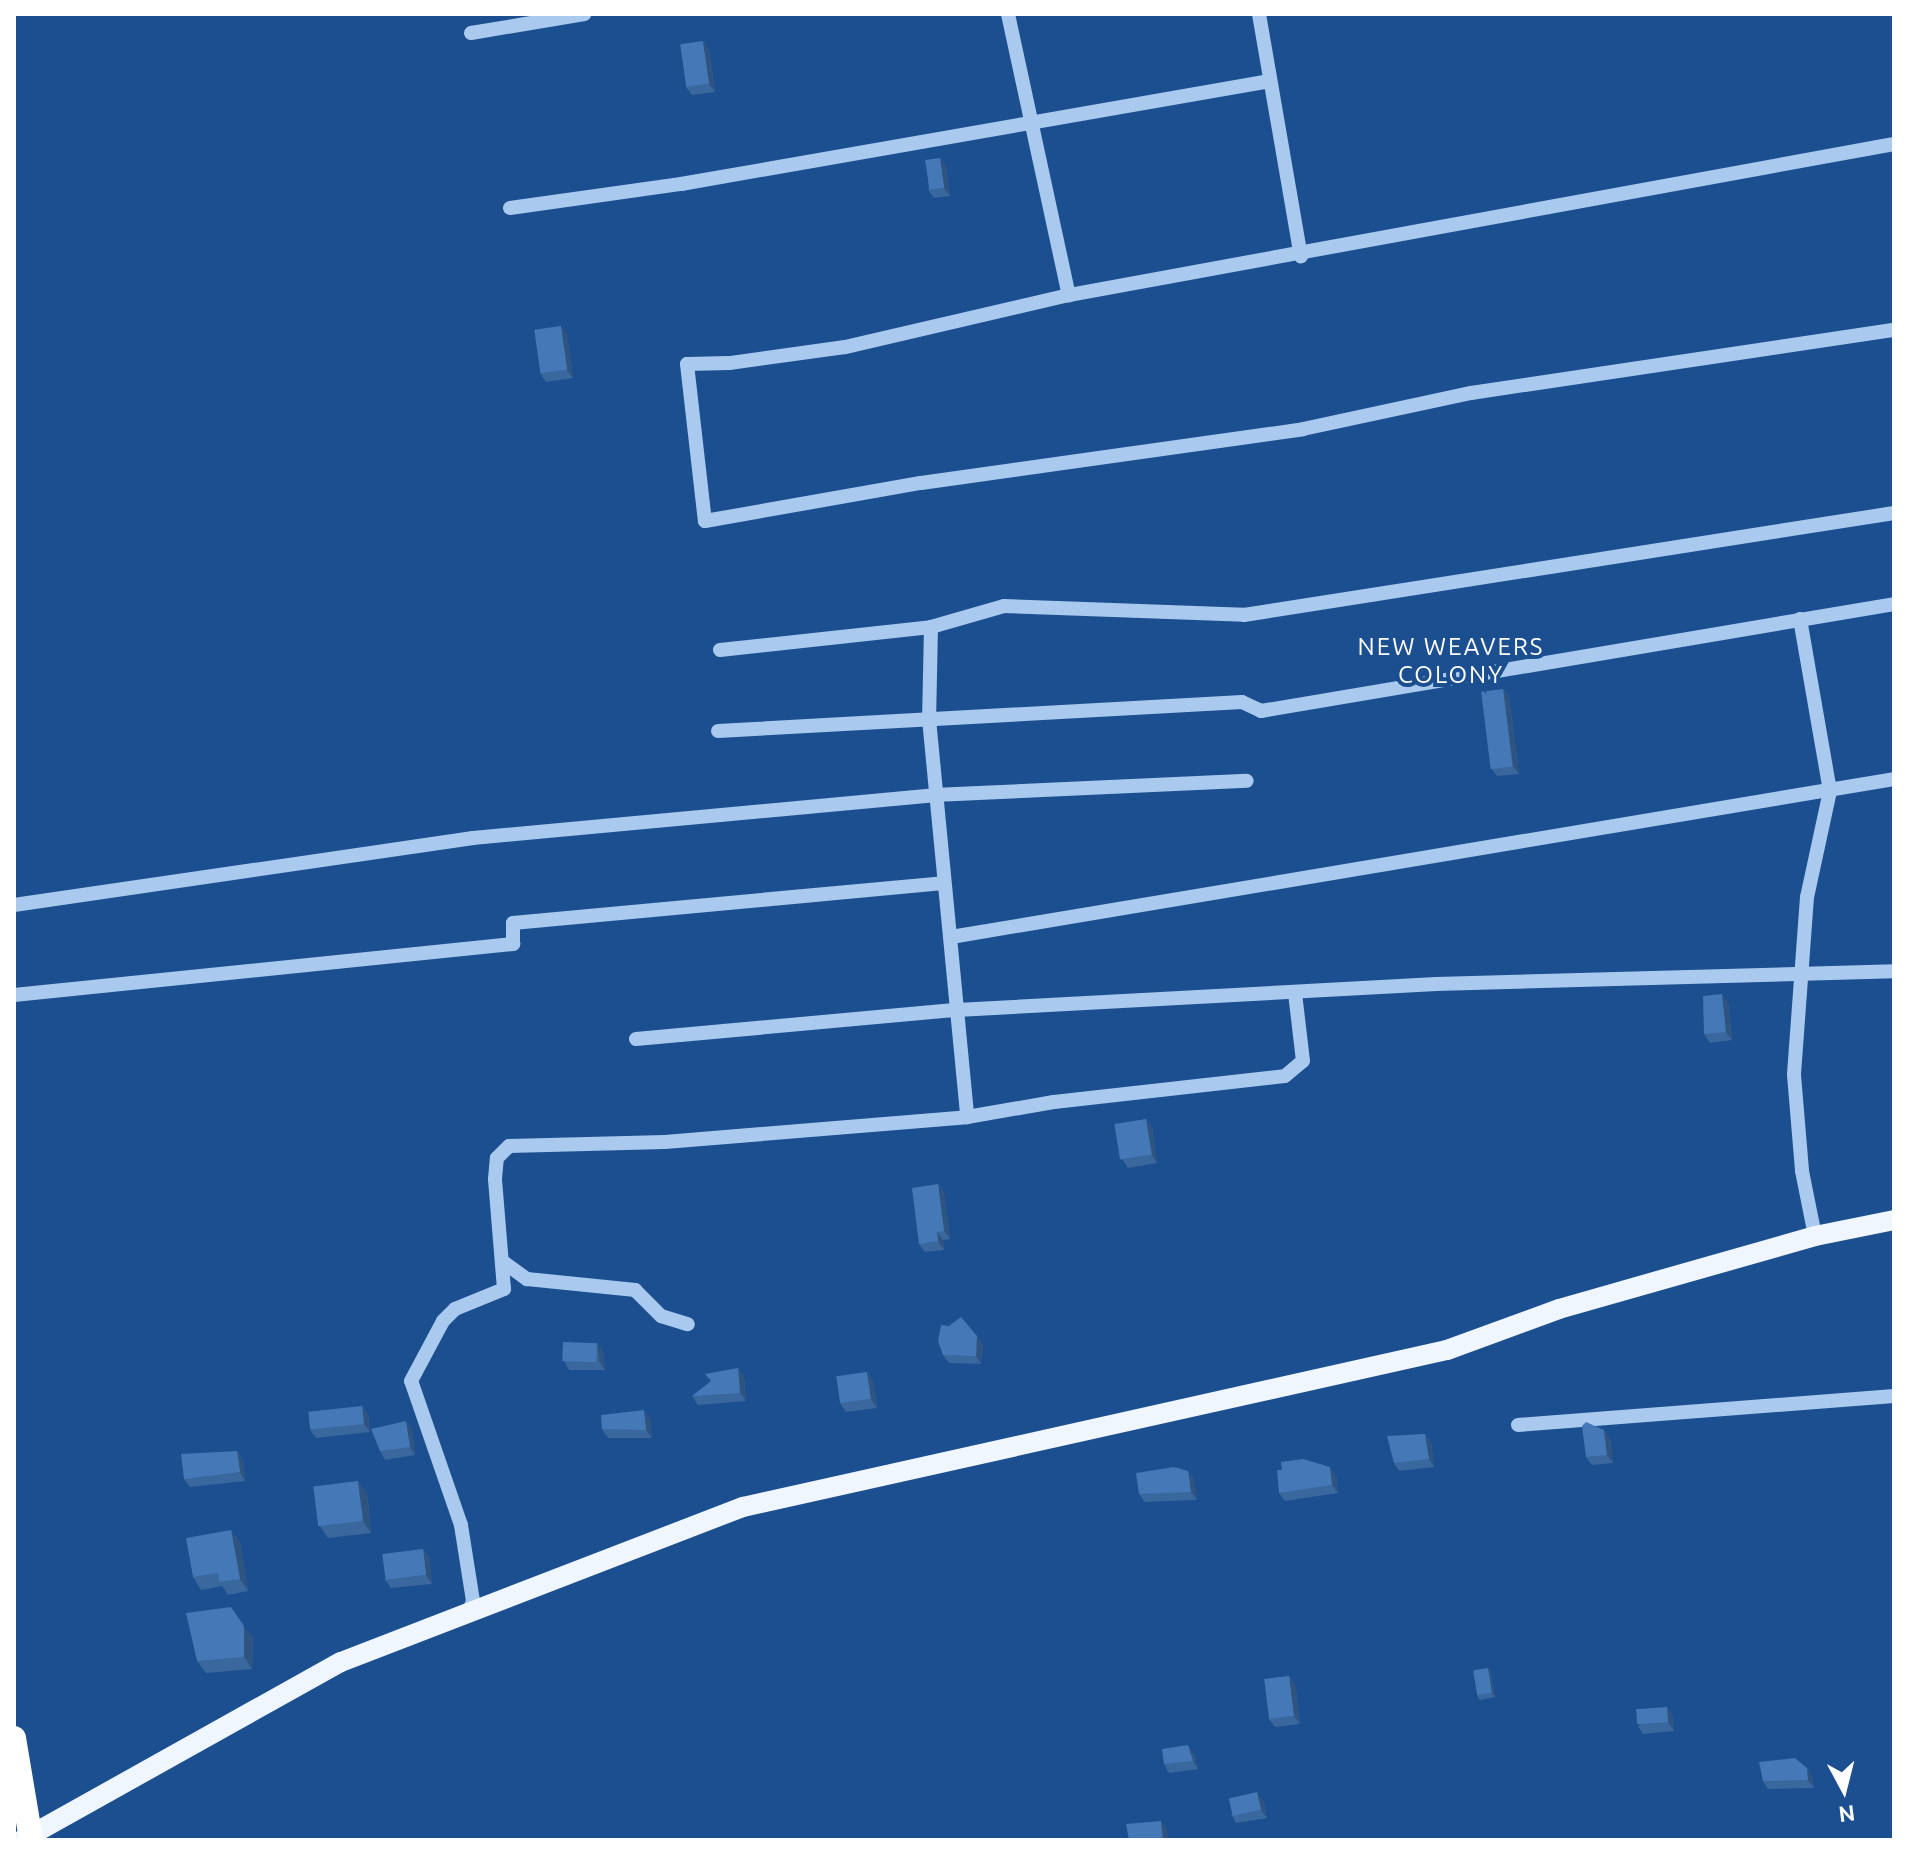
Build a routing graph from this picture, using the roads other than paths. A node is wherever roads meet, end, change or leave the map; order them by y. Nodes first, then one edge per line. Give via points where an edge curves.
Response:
1 (584, 14) edge
2 (1008, 14) edge
3 (1259, 14) edge
4 (471, 33) dead end
5 (1270, 81) junction
6 (1028, 121) junction
7 (1894, 144) edge
8 (510, 208) dead end
9 (1301, 256) junction
10 (1069, 295) junction
11 (1894, 330) edge
12 (1894, 513) edge
13 (1894, 604) edge
14 (1800, 619) junction
15 (931, 627) junction
16 (720, 650) dead end
17 (929, 719) junction
18 (718, 731) dead end
19 (1894, 779) edge
20 (1247, 781) dead end
21 (1830, 791) junction
22 (934, 795) junction
23 (943, 883) junction
24 (14, 905) edge
25 (951, 937) junction
26 (1894, 971) edge
27 (1805, 974) junction
28 (1295, 993) junction
29 (14, 995) edge
30 (957, 1010) junction
31 (636, 1039) dead end
32 (967, 1117) junction
33 (1894, 1220) edge
34 (1815, 1236) junction
35 (502, 1261) junction
36 (688, 1324) dead end
37 (1894, 1396) edge
38 (1518, 1425) dead end
39 (469, 1611) junction
40 (14, 1738) edge
41 (28, 1838) edge

1 - 4 street
2 - 6 street
3 - 5 street
5 - 6 street
5 - 9 street
6 - 8 street via 681,184
6 - 10 street
7 - 9 street
9 - 10 street
10 - 11 street via 845,347 687,364 705,521 921,483 1303,429 1486,390
12 - 15 street via 1244,615 1004,606
13 - 14 street
14 - 17 street via 1261,711 1242,702
14 - 21 street
15 - 16 street
15 - 17 street
17 - 18 street
17 - 22 street
19 - 21 street
20 - 22 street
21 - 25 street
21 - 27 street via 1807,897
22 - 23 street
22 - 24 street via 473,838 168,878
23 - 25 street
23 - 29 street via 513,923 513,944
25 - 30 street
26 - 27 street
27 - 28 street
27 - 34 street via 1794,1075 1802,1171
28 - 30 street
28 - 32 street via 1303,1061 1285,1076
30 - 31 street
30 - 32 street
32 - 35 street via 665,1142 509,1146 497,1158 495,1179
33 - 34 main road
34 - 39 main road via 1559,1309 1447,1350 743,1507
35 - 36 street via 527,1279 635,1290 661,1316
35 - 39 street via 504,1289 455,1309 411,1381 461,1525 473,1601
37 - 38 street
39 - 41 main road via 341,1662
40 - 41 highway

